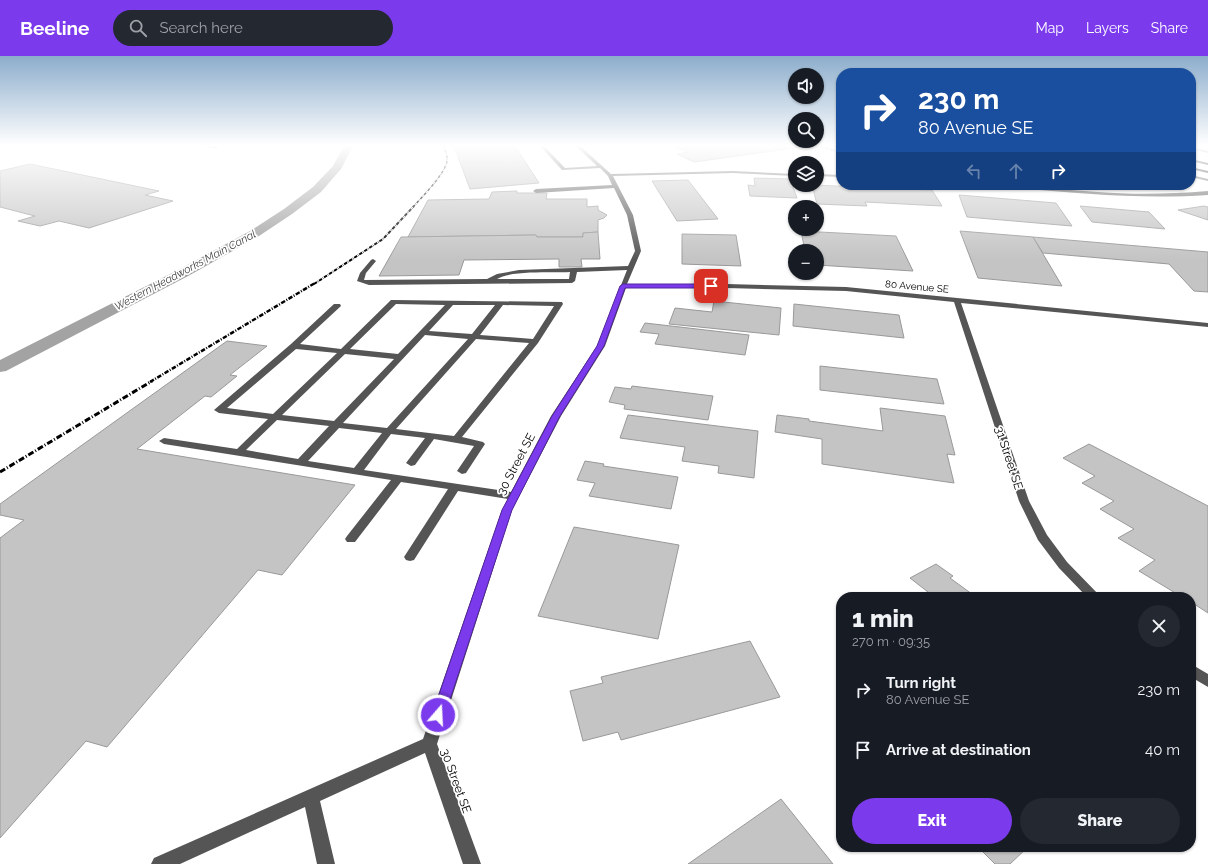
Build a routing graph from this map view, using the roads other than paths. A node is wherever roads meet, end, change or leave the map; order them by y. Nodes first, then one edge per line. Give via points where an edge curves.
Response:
1 (616, 186) joint
2 (1057, 190) edge
3 (536, 191) dead end
4 (1208, 192) edge
5 (373, 261) dead end
6 (630, 268) junction
7 (574, 270) junction
8 (488, 281) junction
9 (623, 286) junction
10 (957, 300) junction
11 (451, 303) junction
12 (501, 303) junction
13 (337, 306) dead end
14 (1208, 325) edge
15 (423, 333) junction
16 (474, 337) junction
17 (535, 340) junction
18 (294, 346) junction
19 (344, 350) junction
20 (400, 357) junction
21 (276, 416) junction
22 (337, 424) junction
23 (389, 431) junction
24 (431, 436) junction
25 (456, 439) junction
26 (164, 441) dead end
27 (239, 452) junction
28 (301, 462) junction
29 (411, 463) dead end
30 (462, 471) dead end
31 (357, 472) junction
32 (398, 478) junction
33 (454, 487) junction
34 (514, 496) junction
35 (350, 539) dead end
36 (410, 557) dead end
37 (1090, 592) edge
38 (1196, 673) edge
39 (1208, 681) edge
40 (429, 744) junction
41 (311, 797) junction
42 (160, 864) edge
43 (326, 864) edge
44 (472, 864) edge

1 - 3 street via 573,191
1 - 6 street, 30 Street SE via 630,215 638,250
2 - 4 street via 1123,195 1184,195
5 - 8 street via 360,281
6 - 7 street
6 - 9 street, 30 Street SE
7 - 8 street via 519,272 499,275
7 - 8 street via 572,281
9 - 10 street, 80 Avenue SE via 846,289
9 - 34 street, 30 Street SE via 601,346 556,416
10 - 14 street, 80 Avenue SE
10 - 37 street, 31 Street SE via 1024,501 1042,537 1063,565
11 - 12 street
11 - 15 street
11 - 19 street via 394,302
12 - 16 street
12 - 17 street via 559,304
13 - 18 street
15 - 16 street
15 - 20 street
16 - 17 street
16 - 23 street
17 - 25 street
18 - 19 street
18 - 21 street via 219,410
19 - 20 street
19 - 21 street
20 - 22 street
21 - 22 street
21 - 27 street
22 - 23 street
22 - 28 street
23 - 24 street
23 - 31 street
24 - 25 street
24 - 29 street
25 - 30 street via 480,444
26 - 27 street
27 - 28 street
28 - 31 street
31 - 32 street
32 - 33 street
32 - 35 street
33 - 34 street
33 - 36 street
34 - 40 street, 30 Street SE via 507,510
38 - 39 street
40 - 41 street
40 - 44 street, 30 Street SE
41 - 42 street
41 - 43 street

